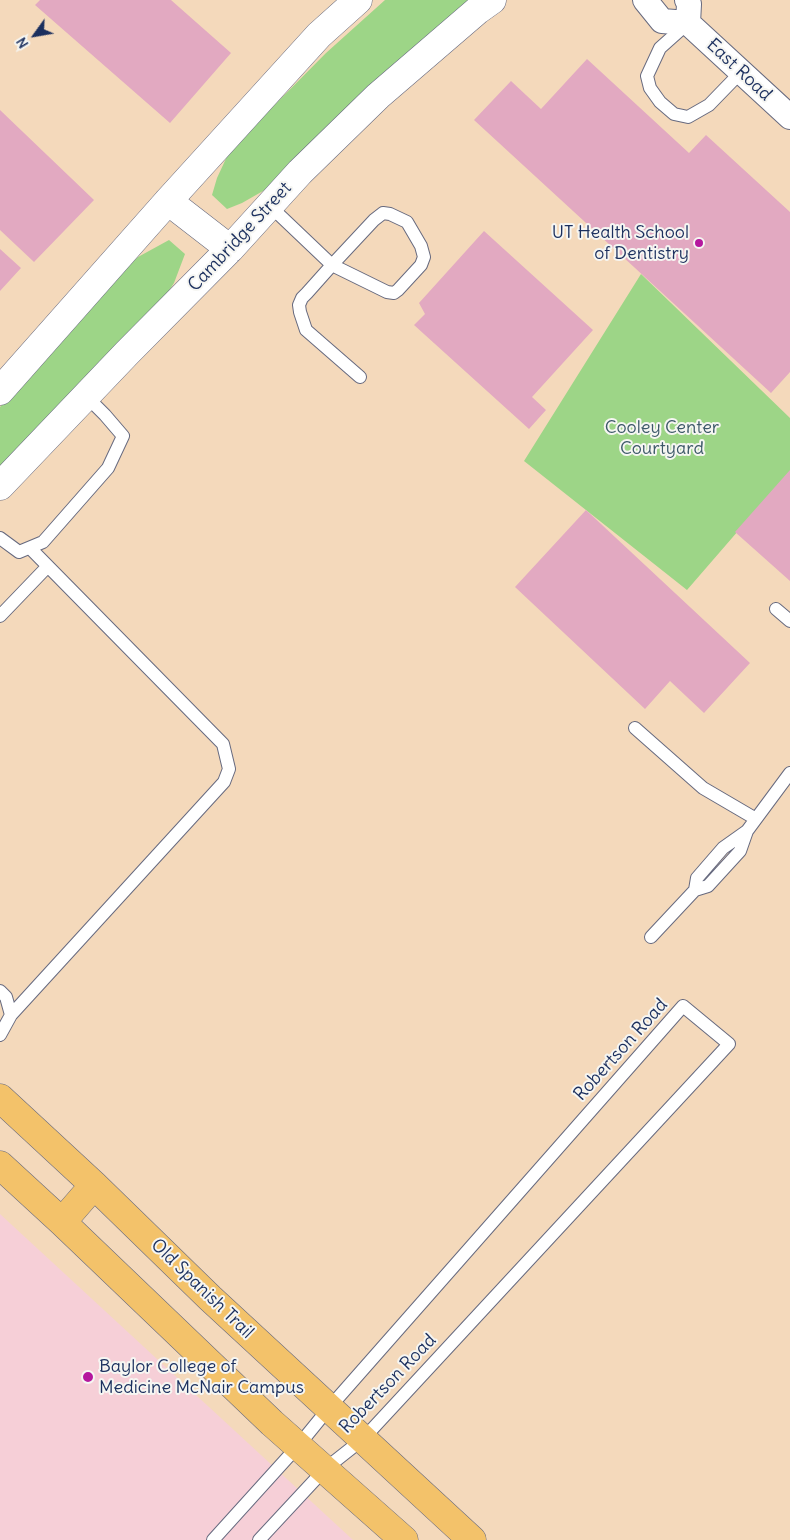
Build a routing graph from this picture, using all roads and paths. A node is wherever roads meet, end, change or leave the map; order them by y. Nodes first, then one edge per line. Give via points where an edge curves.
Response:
1 (358, 0) edge
2 (492, 0) edge
3 (645, 0) edge
4 (687, 0) edge
5 (688, 24) junction
6 (741, 72) junction
7 (790, 117) edge
8 (168, 201) junction
9 (270, 206) junction
10 (230, 249) junction
11 (332, 265) junction
12 (360, 377) dead end
13 (0, 391) edge
14 (86, 396) junction
15 (0, 486) edge
16 (0, 538) edge
17 (30, 548) junction
18 (48, 566) junction
19 (776, 609) dead end
20 (0, 616) edge
21 (790, 621) edge
22 (635, 728) dead end
23 (790, 773) edge
24 (756, 819) junction
25 (651, 937) dead end
26 (0, 991) edge
27 (11, 1015) junction
28 (0, 1035) edge
29 (0, 1098) edge
30 (0, 1165) edge
31 (94, 1185) junction
32 (62, 1222) junction
33 (329, 1408) junction
34 (363, 1439) junction
35 (298, 1446) junction
36 (325, 1469) junction
37 (213, 1540) edge
38 (259, 1540) edge
39 (404, 1540) edge
40 (472, 1540) edge

1 - 8 street via 319,35
2 - 9 street, Cambridge Street via 378,96
3 - 5 street via 662,21
4 - 5 street
5 - 6 street, East Road
5 - 6 lane via 660,48 647,76 650,88 660,102 674,114 688,117 709,105
6 - 7 street, East Road
8 - 10 street
8 - 13 street
9 - 10 street, Cambridge Street
9 - 11 lane
10 - 14 street, Cambridge Street
11 - 11 lane via 383,212 408,222 424,257 421,265 394,293
11 - 12 lane via 302,298 300,312 306,330
14 - 15 street, Cambridge Street
14 - 17 lane via 123,436 108,468 43,542
16 - 17 lane via 19,552
17 - 18 lane
18 - 20 lane
18 - 27 lane via 224,744 229,768 224,782
19 - 21 lane
22 - 24 lane via 703,788
23 - 24 lane
24 - 25 lane via 747,831 723,848 697,878 696,890
26 - 27 lane via 6,998
27 - 28 lane
29 - 31 main road, Old Spanish Trail
30 - 32 main road
31 - 32 main road
31 - 33 main road, Old Spanish Trail
32 - 35 main road
33 - 34 main road, Old Spanish Trail
33 - 34 lane, Robertson Road via 683,1006 730,1044
33 - 35 lane, Robertson Road
34 - 36 lane, Robertson Road
34 - 40 main road, Old Spanish Trail
35 - 36 main road
35 - 37 lane, Robertson Road
36 - 38 lane, Robertson Road
36 - 39 main road

